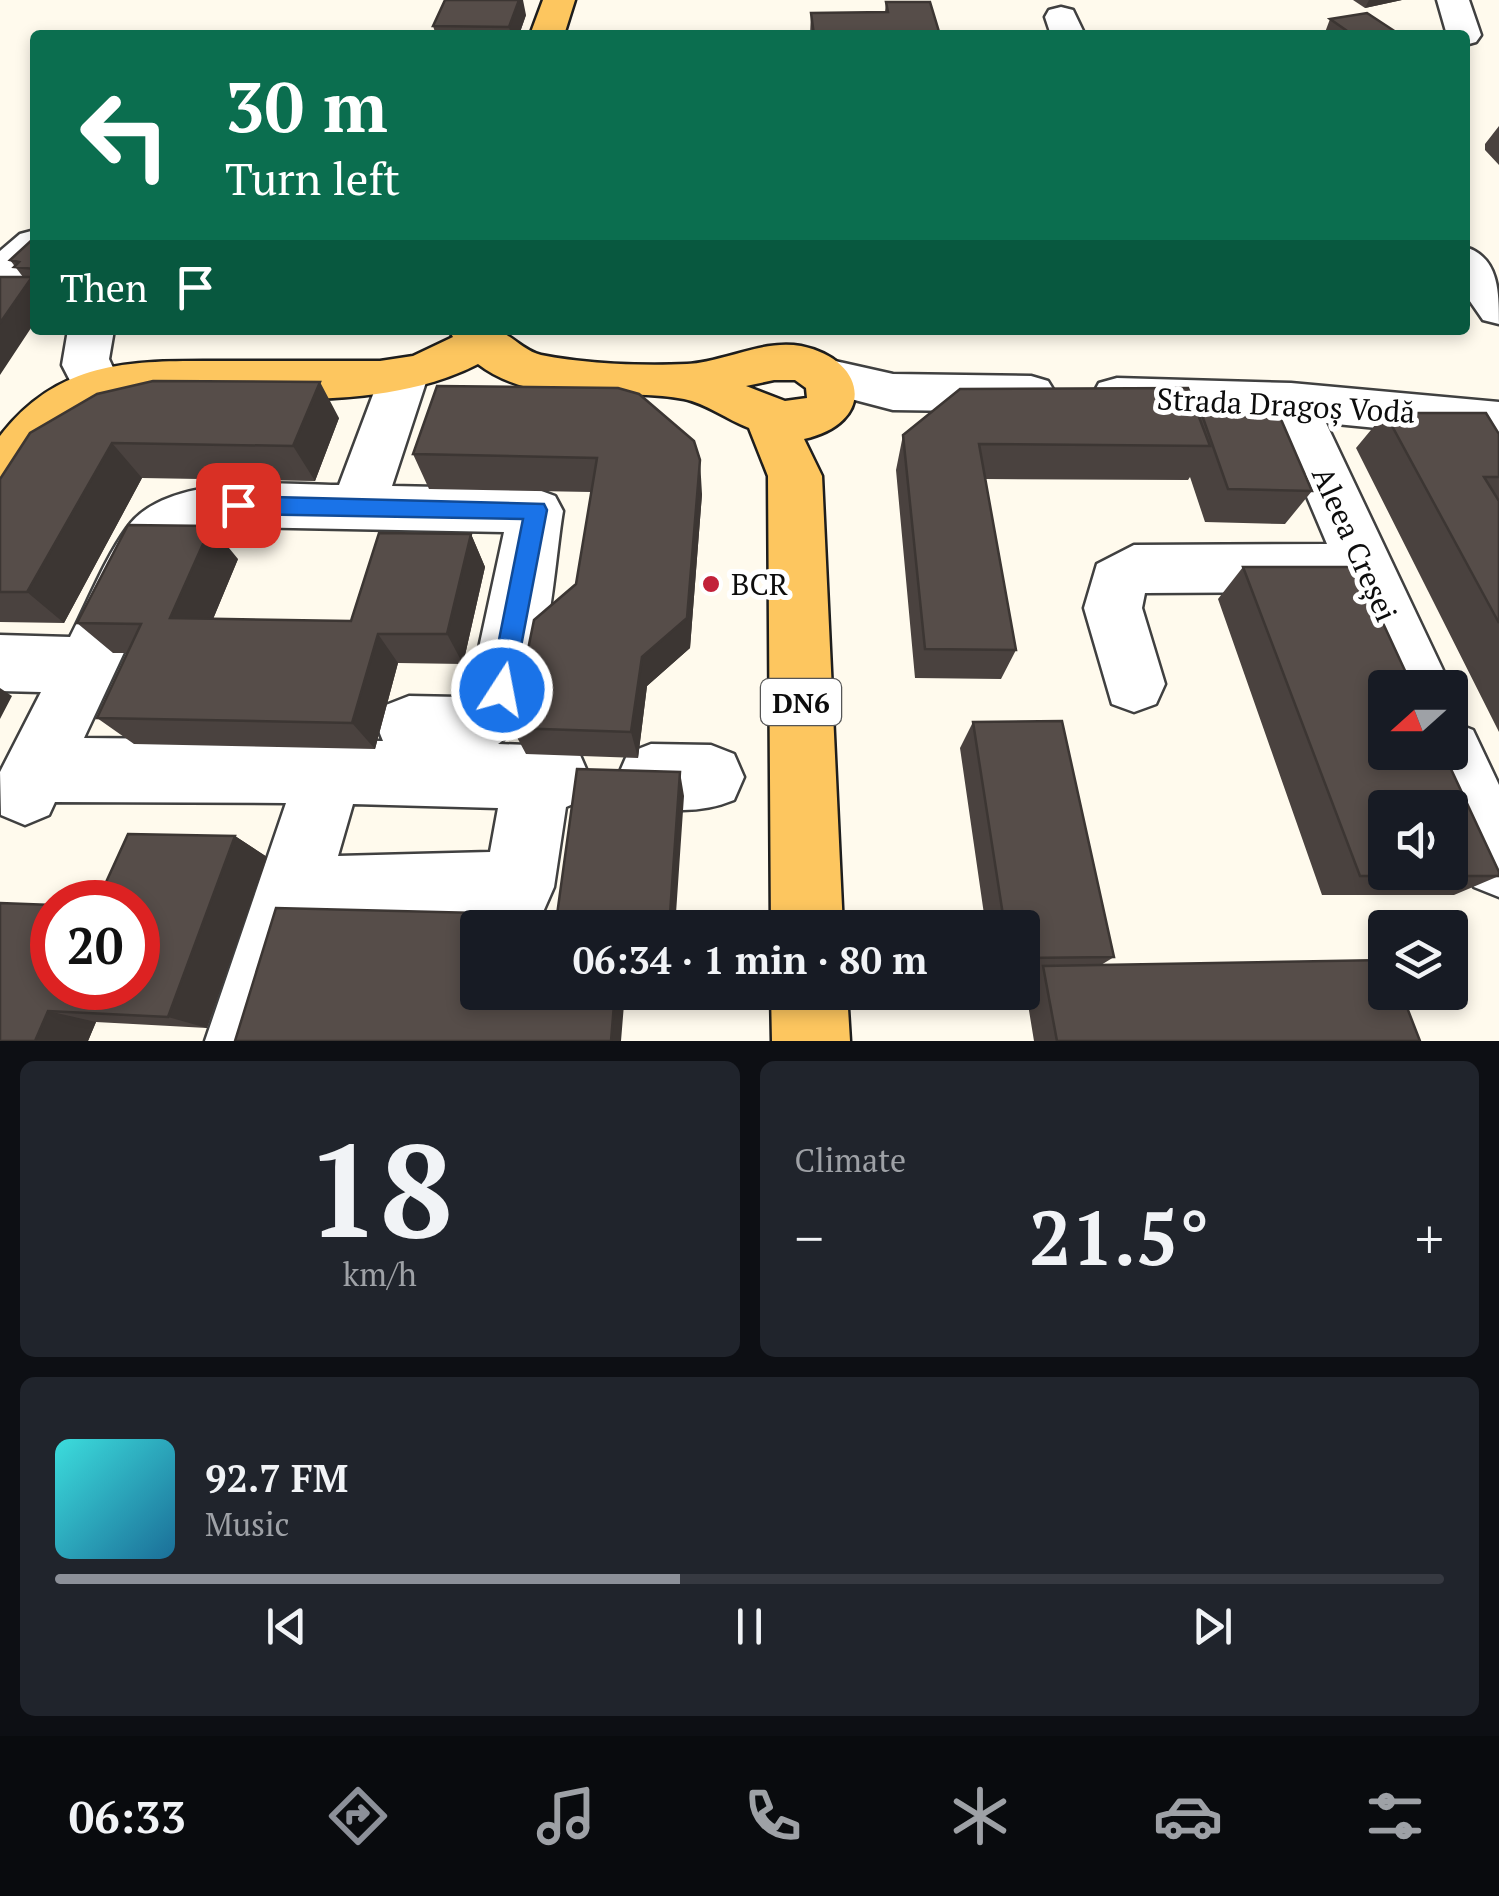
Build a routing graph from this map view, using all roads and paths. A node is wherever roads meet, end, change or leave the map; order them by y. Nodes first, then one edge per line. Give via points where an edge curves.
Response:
1 (558, 0) edge
2 (1452, 0) edge
3 (548, 30) edge
4 (1462, 30) edge
5 (30, 248) edge
6 (1470, 268) edge
7 (0, 275) edge
8 (1499, 309) edge
9 (90, 335) edge
10 (476, 336) edge
11 (404, 376) junction
12 (96, 385) junction
13 (767, 398) junction
14 (826, 399) junction
15 (1291, 401) junction
16 (1499, 421) edge
17 (795, 476) junction
18 (0, 477) edge
19 (358, 507) junction
20 (1366, 568) junction
21 (0, 663) edge
22 (86, 665) junction
23 (1412, 670) edge
24 (1134, 684) dead end
25 (409, 726) dead end
26 (1459, 770) edge
27 (330, 771) junction
28 (1494, 840) edge
29 (807, 910) edge
30 (276, 934) junction
31 (809, 1010) edge
32 (244, 1041) edge
33 (810, 1041) edge

1 - 3 main road
2 - 4 street
5 - 7 street
6 - 8 street
9 - 12 street via 85,370
10 - 11 main road
10 - 13 main road via 534,371 692,382
11 - 12 main road via 132,378
11 - 19 street
12 - 18 main road via 40,420
13 - 14 main road via 801,422
13 - 17 main road
14 - 15 street, Strada Dragoș Vodă via 893,392
14 - 17 main road
15 - 16 street, Strada Dragoș Vodă
15 - 20 street, Aleea Creșei
17 - 29 main road, DN6
19 - 22 street via 202,508 168,524 148,540
19 - 25 street via 536,510 492,714 471,727
20 - 23 street, Aleea Creșei
20 - 24 street via 1134,568 1118,581 1114,608
21 - 22 street
22 - 27 street via 30,781
26 - 28 street
27 - 30 street
27 - 30 street via 548,778 518,887 316,892
30 - 32 street
31 - 33 main road

